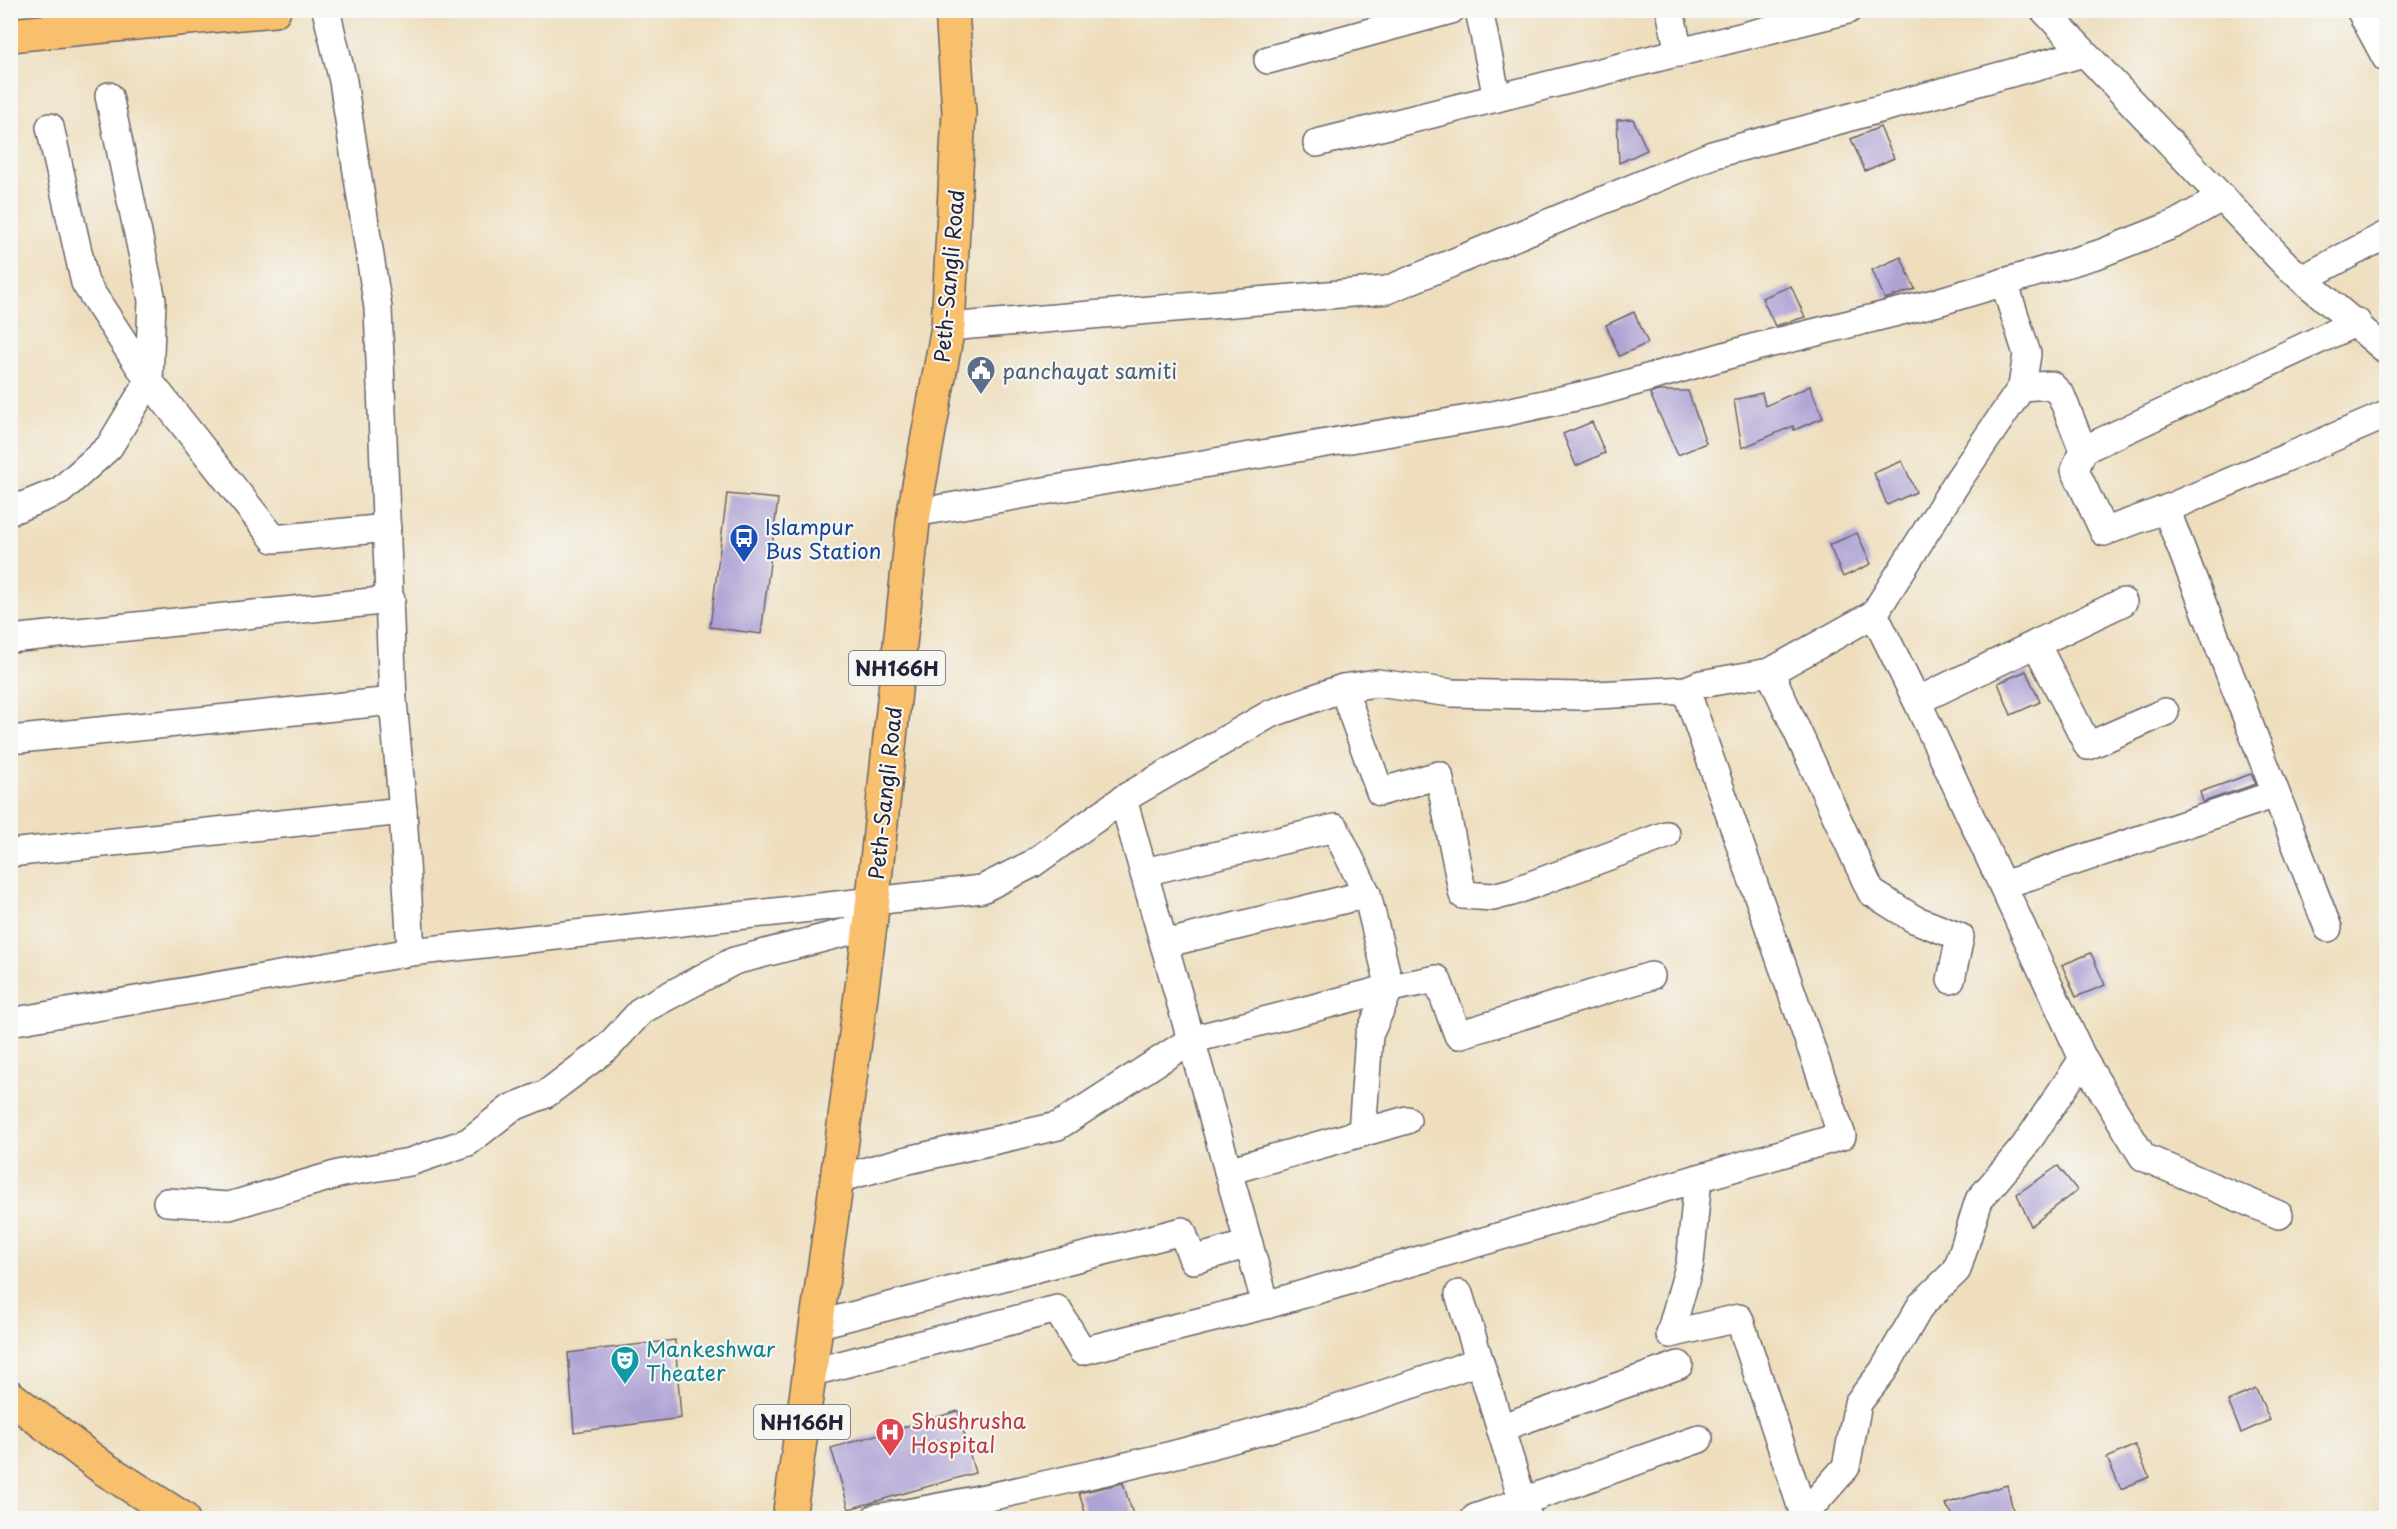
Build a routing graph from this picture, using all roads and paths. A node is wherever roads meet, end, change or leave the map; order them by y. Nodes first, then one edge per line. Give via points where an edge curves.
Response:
1 (274, 10) edge
2 (326, 10) edge
3 (952, 10) edge
4 (1451, 10) edge
5 (1479, 10) edge
6 (1671, 10) edge
7 (1848, 10) edge
8 (2044, 10) edge
9 (2360, 10) edge
10 (10, 35) edge
11 (1679, 53) junction
12 (2084, 53) junction
13 (2386, 58) edge
14 (1268, 60) dead end
15 (109, 96) dead end
16 (1497, 98) junction
17 (50, 127) dead end
18 (1317, 143) dead end
19 (2221, 198) junction
20 (2386, 235) edge
21 (2302, 279) junction
22 (2004, 282) junction
23 (2357, 322) junction
24 (948, 327) junction
25 (2386, 350) edge
26 (149, 381) junction
27 (2022, 387) junction
28 (2386, 415) edge
29 (2083, 450) junction
30 (2166, 509) junction
31 (10, 511) edge
32 (914, 513) junction
33 (387, 528) junction
34 (391, 600) junction
35 (2123, 602) dead end
36 (1874, 614) junction
37 (10, 639) edge
38 (2036, 644) junction
39 (1770, 672) junction
40 (1343, 688) junction
41 (1686, 690) junction
42 (393, 701) junction
43 (1917, 701) junction
44 (2165, 712) dead end
45 (10, 740) edge
46 (2276, 794) junction
47 (1123, 799) junction
48 (403, 811) junction
49 (1666, 835) dead end
50 (10, 853) edge
51 (1144, 872) junction
52 (2002, 885) junction
53 (1367, 894) junction
54 (871, 913) junction
55 (2328, 928) dead end
56 (1164, 944) junction
57 (411, 952) junction
58 (1651, 976) dead end
59 (1951, 980) dead end
60 (1390, 988) junction
61 (10, 1022) edge
62 (1191, 1040) junction
63 (2083, 1059) junction
64 (1407, 1120) dead end
65 (1362, 1133) junction
66 (1228, 1171) junction
67 (1698, 1178) junction
68 (837, 1179) junction
69 (167, 1202) dead end
70 (2279, 1215) dead end
71 (1249, 1244) junction
72 (1459, 1294) dead end
73 (1266, 1305) junction
74 (816, 1325) junction
75 (1479, 1360) junction
76 (1679, 1365) dead end
77 (809, 1373) junction
78 (10, 1397) edge
79 (1500, 1428) junction
80 (1699, 1439) dead end
81 (1526, 1511) edge
82 (1803, 1516) edge
83 (182, 1518) edge
84 (789, 1518) edge
85 (874, 1518) edge
86 (1475, 1518) edge

1 - 10 main road
2 - 33 street via 343,81 378,308
3 - 24 main road, Peth-Sangli Road / NH166H via 959,112
4 - 14 street
5 - 16 street
6 - 11 street
7 - 11 street
8 - 12 street
9 - 13 street
11 - 16 street
12 - 19 street
12 - 24 street via 1712,155 1387,290
15 - 26 street via 152,300
16 - 18 street
17 - 26 street via 85,284
19 - 21 street
19 - 22 street via 2175,224
20 - 21 street
21 - 23 street
22 - 27 street via 2027,354
22 - 32 street via 1602,391 1497,414
23 - 25 street
23 - 29 street
24 - 32 main road, Peth-Sangli Road / NH166H
26 - 31 street via 109,447 60,491
26 - 33 street via 274,539
27 - 29 street via 2051,385 2061,394
27 - 36 street
28 - 30 street
29 - 30 street via 2075,470 2104,532
30 - 46 street
32 - 54 main road, Peth-Sangli Road / NH166H
33 - 34 street
34 - 37 street
34 - 42 street
35 - 38 street
36 - 39 street
36 - 43 street
38 - 43 street
38 - 44 street via 2088,746
39 - 41 street
39 - 59 street via 1871,892 1914,919 1960,937
40 - 41 street via 1377,683 1452,693 1579,696
40 - 47 street via 1270,714
40 - 49 street via 1380,792 1439,775 1463,895 1493,897 1512,892
41 - 67 street via 1842,1136
42 - 45 street
42 - 48 street
43 - 52 street
46 - 52 street
46 - 55 street
47 - 51 street
47 - 54 street via 1032,864 982,889
48 - 50 street
48 - 57 street
51 - 53 street via 1335,828
51 - 56 street
52 - 63 street
53 - 56 street
53 - 60 street
54 - 57 street
54 - 68 main road, Peth-Sangli Road / NH166H
54 - 69 street via 734,961 642,1010 599,1054 546,1094 511,1108 468,1142 410,1162 342,1173 229,1206
56 - 62 street
57 - 61 street
58 - 60 street via 1458,1035 1437,979
60 - 62 street
60 - 65 street via 1369,1035
62 - 66 street
62 - 68 street via 1058,1126
63 - 70 street via 2143,1157
63 - 82 street via 2024,1147 1979,1200 1957,1270 1921,1305 1883,1371 1858,1403 1846,1467
64 - 65 street
65 - 66 street
66 - 71 street
67 - 73 street
67 - 82 street via 1690,1263 1670,1334 1739,1318
68 - 74 main road, Peth-Sangli Road / NH166H
71 - 73 street
71 - 74 street via 1193,1260 1182,1231
72 - 75 street
73 - 77 street via 1082,1351 1057,1310
74 - 77 main road, NH166H
75 - 79 street
75 - 85 street via 1392,1393 1159,1460 932,1510
76 - 79 street
77 - 84 main road, NH166H
78 - 83 main road via 103,1468
79 - 81 street
80 - 81 street
81 - 86 street

